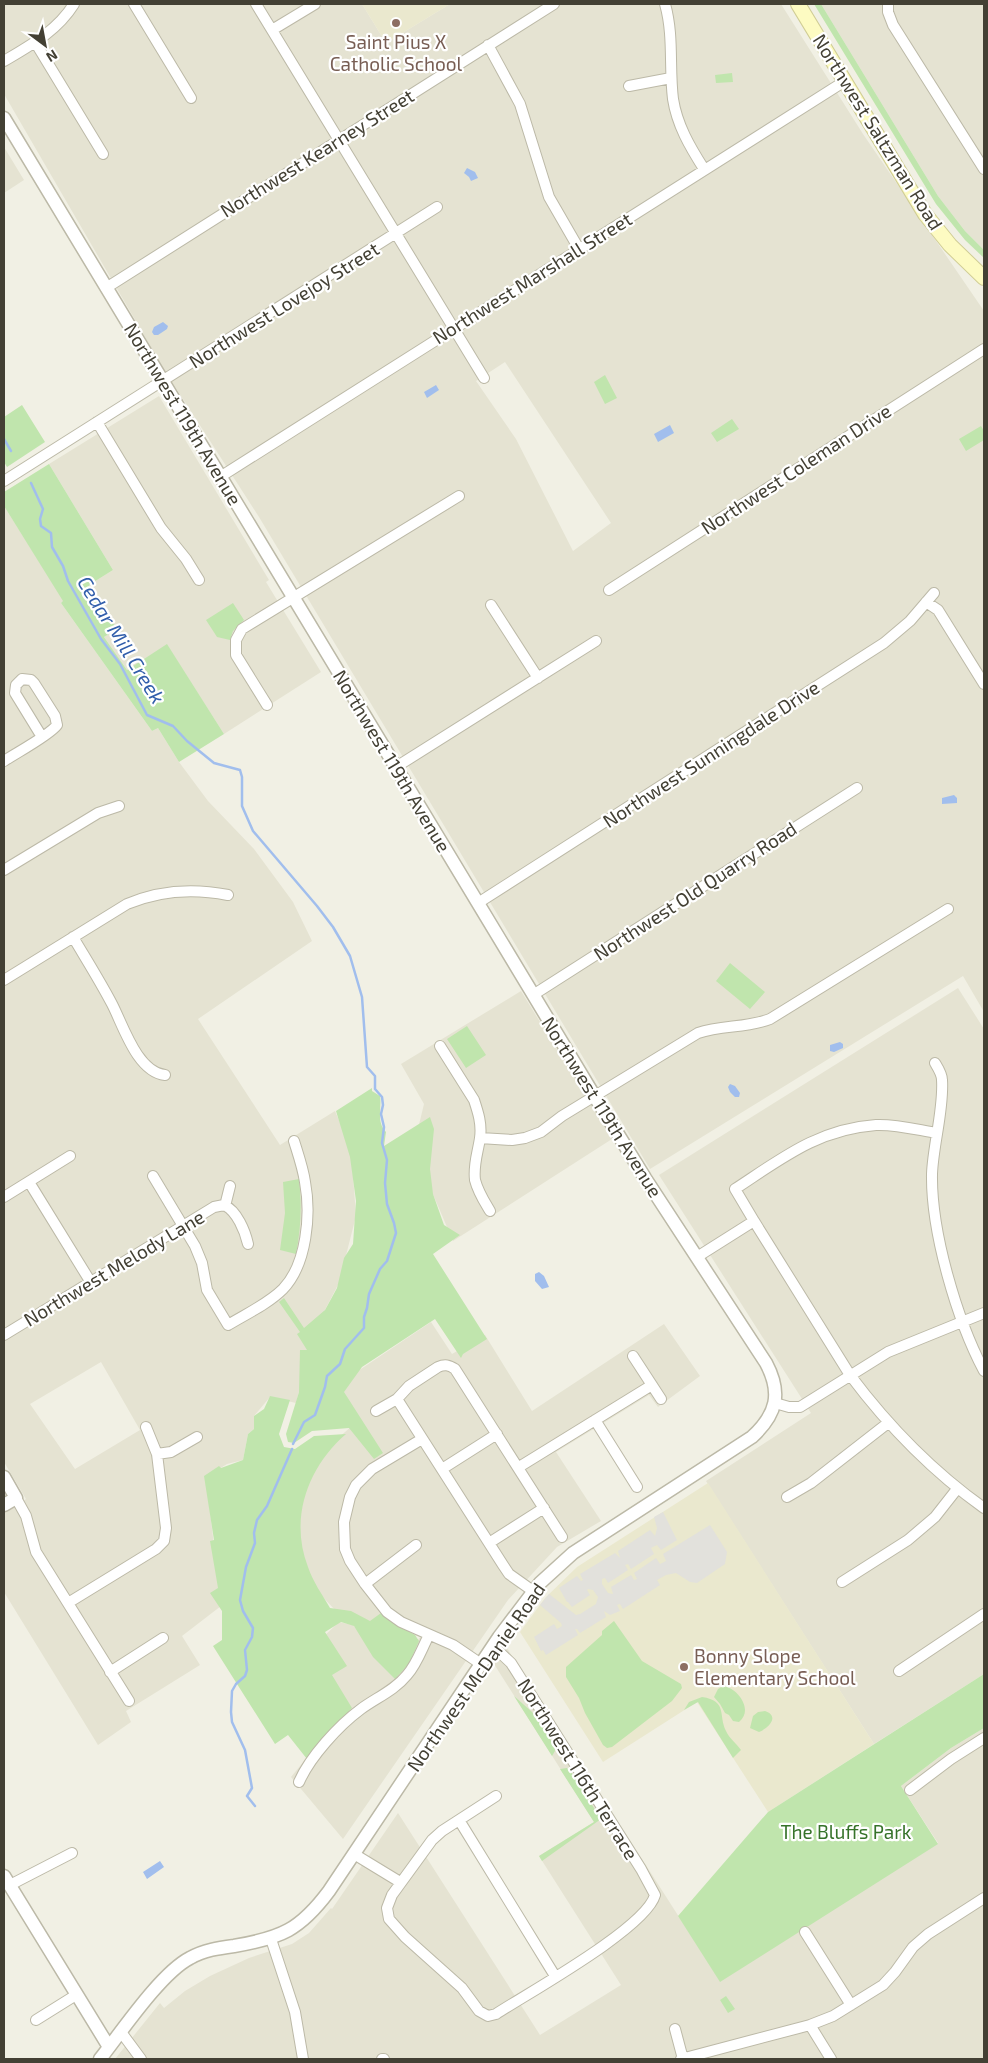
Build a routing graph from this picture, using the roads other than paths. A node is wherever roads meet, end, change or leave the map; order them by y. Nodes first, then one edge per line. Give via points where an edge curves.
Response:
1 (74, 4) edge
2 (134, 4) edge
3 (256, 4) edge
4 (315, 4) edge
5 (554, 4) edge
6 (665, 4) edge
7 (798, 4) edge
8 (888, 4) edge
9 (272, 30) junction
10 (36, 42) junction
11 (488, 45) junction
12 (4, 61) edge
13 (671, 78) junction
14 (845, 81) junction
15 (629, 86) dead end
16 (191, 98) dead end
17 (4, 118) edge
18 (8, 134) edge
19 (338, 140) junction
20 (103, 154) dead end
21 (704, 169) junction
22 (984, 169) edge
23 (437, 207) dead end
24 (397, 234) junction
25 (579, 249) junction
26 (984, 278) edge
27 (106, 288) junction
28 (452, 328) junction
29 (984, 349) edge
30 (484, 378) dead end
31 (163, 382) junction
32 (97, 422) junction
33 (220, 476) junction
34 (4, 481) edge
35 (459, 496) dead end
36 (199, 580) dead end
37 (609, 590) dead end
38 (934, 593) dead end
39 (294, 599) junction
40 (926, 602) junction
41 (491, 605) dead end
42 (596, 641) dead end
43 (538, 678) junction
44 (984, 684) edge
45 (267, 705) dead end
46 (42, 737) junction
47 (4, 761) edge
48 (396, 767) junction
49 (857, 788) dead end
50 (119, 806) dead end
51 (4, 870) edge
52 (228, 895) dead end
53 (478, 903) junction
54 (948, 909) dead end
55 (73, 937) junction
56 (4, 980) edge
57 (533, 995) junction
58 (440, 1046) dead end
59 (935, 1063) dead end
60 (165, 1075) dead end
61 (595, 1097) junction
62 (937, 1133) junction
63 (480, 1138) junction
64 (294, 1141) dead end
65 (70, 1156) dead end
66 (153, 1176) dead end
67 (29, 1182) junction
68 (230, 1186) dead end
69 (4, 1197) edge
70 (226, 1206) junction
71 (490, 1211) dead end
72 (754, 1221) junction
73 (183, 1226) junction
74 (248, 1244) dead end
75 (697, 1257) junction
76 (90, 1280) junction
77 (984, 1313) edge
78 (964, 1322) junction
79 (4, 1335) edge
80 (633, 1356) dead end
81 (984, 1371) edge
82 (850, 1375) junction
83 (652, 1385) junction
84 (397, 1399) junction
85 (661, 1399) dead end
86 (775, 1403) junction
87 (376, 1411) dead end
88 (594, 1420) junction
89 (888, 1423) junction
90 (146, 1427) dead end
91 (498, 1434) junction
92 (197, 1437) dead end
93 (422, 1439) junction
94 (157, 1454) junction
95 (519, 1468) junction
96 (442, 1469) junction
97 (4, 1477) edge
98 (637, 1487) dead end
99 (958, 1489) junction
100 (787, 1497) dead end
101 (16, 1498) junction
102 (4, 1505) edge
103 (544, 1508) junction
104 (984, 1508) edge
105 (562, 1537) dead end
106 (489, 1543) junction
107 (416, 1546) dead end
108 (842, 1582) dead end
109 (365, 1584) junction
110 (533, 1591) junction
111 (68, 1603) junction
112 (984, 1614) edge
113 (429, 1635) junction
114 (163, 1638) dead end
115 (493, 1646) junction
116 (481, 1664) junction
117 (899, 1671) dead end
118 (110, 1672) junction
119 (129, 1701) dead end
120 (984, 1738) edge
121 (299, 1782) dead end
122 (910, 1790) dead end
123 (496, 1796) dead end
124 (459, 1820) junction
125 (72, 1852) dead end
126 (354, 1854) junction
127 (7, 1881) edge
128 (400, 1882) junction
129 (984, 1898) edge
130 (805, 1932) dead end
131 (271, 1939) junction
132 (555, 1976) junction
133 (76, 1994) junction
134 (852, 2005) junction
135 (36, 2020) dead end
136 (810, 2025) junction
137 (675, 2029) dead end
138 (121, 2032) junction
139 (109, 2047) junction
140 (100, 2059) edge
141 (141, 2059) edge
142 (303, 2059) edge
143 (682, 2059) edge
144 (831, 2059) edge

1 - 10 street via 62,20
2 - 16 street
3 - 9 street
4 - 9 street
5 - 11 street, Northwest Kearney Street
6 - 13 street via 671,32
7 - 14 main road, Northwest Saltzman Road
8 - 22 street via 894,25
9 - 19 street
10 - 12 street
10 - 20 street
11 - 19 street, Northwest Kearney Street
11 - 25 street via 520,104 549,197
13 - 15 street
13 - 21 street via 677,117
14 - 21 street, Northwest Marshall Street
14 - 26 main road, Northwest Saltzman Road via 925,214 950,245
17 - 18 street, Northwest 119th Avenue
18 - 27 street, Northwest 119th Avenue
19 - 24 street
19 - 27 street, Northwest Kearney Street
21 - 25 street, Northwest Marshall Street
23 - 24 street, Northwest Lovejoy Street
24 - 28 street
24 - 31 street, Northwest Lovejoy Street
25 - 28 street, Northwest Marshall Street
27 - 31 street, Northwest 119th Avenue
28 - 30 street
28 - 33 street, Northwest Marshall Street
29 - 37 street, Northwest Coleman Drive
31 - 32 street, Northwest Lovejoy Street
31 - 33 street, Northwest 119th Avenue
32 - 34 street, Northwest Lovejoy Street
32 - 36 street via 161,528
33 - 39 street, Northwest 119th Avenue
35 - 39 street
38 - 40 street, Northwest Sunningdale Drive
39 - 45 street via 246,626 236,640 236,655
39 - 48 street, Northwest 119th Avenue
40 - 44 street via 938,610
40 - 53 street, Northwest Sunningdale Drive via 903,628 884,643
41 - 43 street
42 - 43 street
43 - 48 street
46 - 46 street via 15,693 18,682 26,678 34,683 57,720 55,728
46 - 47 street
48 - 53 street, Northwest 119th Avenue
49 - 57 street, Northwest Old Quarry Road
50 - 51 street via 98,813
52 - 55 street via 186,890 140,899
53 - 57 street, Northwest 119th Avenue
54 - 61 street via 770,1020 698,1033
55 - 56 street
55 - 60 street via 138,1054 153,1071
57 - 61 street, Northwest 119th Avenue
58 - 63 street via 474,1100
59 - 62 street via 942,1079
61 - 63 street via 535,1135 512,1140
61 - 75 street, Northwest 119th Avenue
62 - 72 street via 878,1125 823,1136 798,1148 734,1189
62 - 78 street via 932,1174 934,1212 944,1260
63 - 71 street via 475,1159 476,1180
64 - 73 street via 305,1182 306,1226 298,1266 276,1294 228,1325 207,1290 198,1251
65 - 67 street
66 - 73 street
67 - 69 street
67 - 76 street
68 - 70 street, Northwest Melody Lane
70 - 73 street, Northwest Melody Lane via 214,1207
70 - 74 street, Northwest Melody Lane via 245,1231
72 - 75 street
72 - 82 street
73 - 76 street, Northwest Melody Lane
75 - 86 street, Northwest 119th Avenue via 766,1363 774,1382
76 - 79 street, Northwest Melody Lane
77 - 78 street
78 - 81 street
78 - 82 street via 902,1345
80 - 83 street
82 - 86 street via 800,1407
82 - 89 street
83 - 85 street
83 - 88 street
84 - 87 street
84 - 91 street via 438,1367 448,1365 455,1369
84 - 93 street
86 - 110 street, Northwest McDaniel Road via 768,1419 752,1437 574,1553
88 - 95 street
88 - 98 street
89 - 99 street
89 - 100 street via 811,1483
90 - 94 street
91 - 95 street
91 - 96 street
92 - 94 street via 171,1452
93 - 96 street
93 - 109 street via 372,1469 356,1485 350,1497 344,1522 345,1548
94 - 111 street via 166,1528 162,1546
95 - 103 street
96 - 106 street
97 - 101 street
99 - 104 street
99 - 108 street via 935,1517 908,1540
101 - 102 street
101 - 111 street via 26,1516 36,1552
103 - 105 street
103 - 106 street
106 - 110 street via 509,1574
107 - 109 street
109 - 113 street via 387,1612
110 - 115 street, Northwest McDaniel Road
111 - 118 street
112 - 117 street
113 - 116 street via 453,1645
113 - 121 street via 407,1676 344,1724 308,1765
114 - 118 street
115 - 116 street, Northwest McDaniel Road
115 - 132 street, Northwest 116th Terrace via 510,1663 655,1896 620,1935
116 - 126 street, Northwest McDaniel Road
118 - 119 street
120 - 122 street
123 - 124 street
124 - 128 street via 432,1840
124 - 132 street
125 - 127 street
126 - 128 street
126 - 131 street, Northwest McDaniel Road via 308,1916 297,1926
127 - 133 street
128 - 132 street via 390,1897 389,1919 462,1988 481,2013 488,2016 496,2014
129 - 134 street via 928,1934 913,1947 890,1979
130 - 134 street
131 - 138 street, Northwest McDaniel Road via 209,1950 184,1962 164,1979
131 - 142 street via 295,2012
133 - 135 street
133 - 139 street
134 - 136 street
136 - 143 street
136 - 144 street
137 - 143 street
138 - 139 street, Northwest McDaniel Road
138 - 141 street
139 - 140 street, Northwest McDaniel Road

